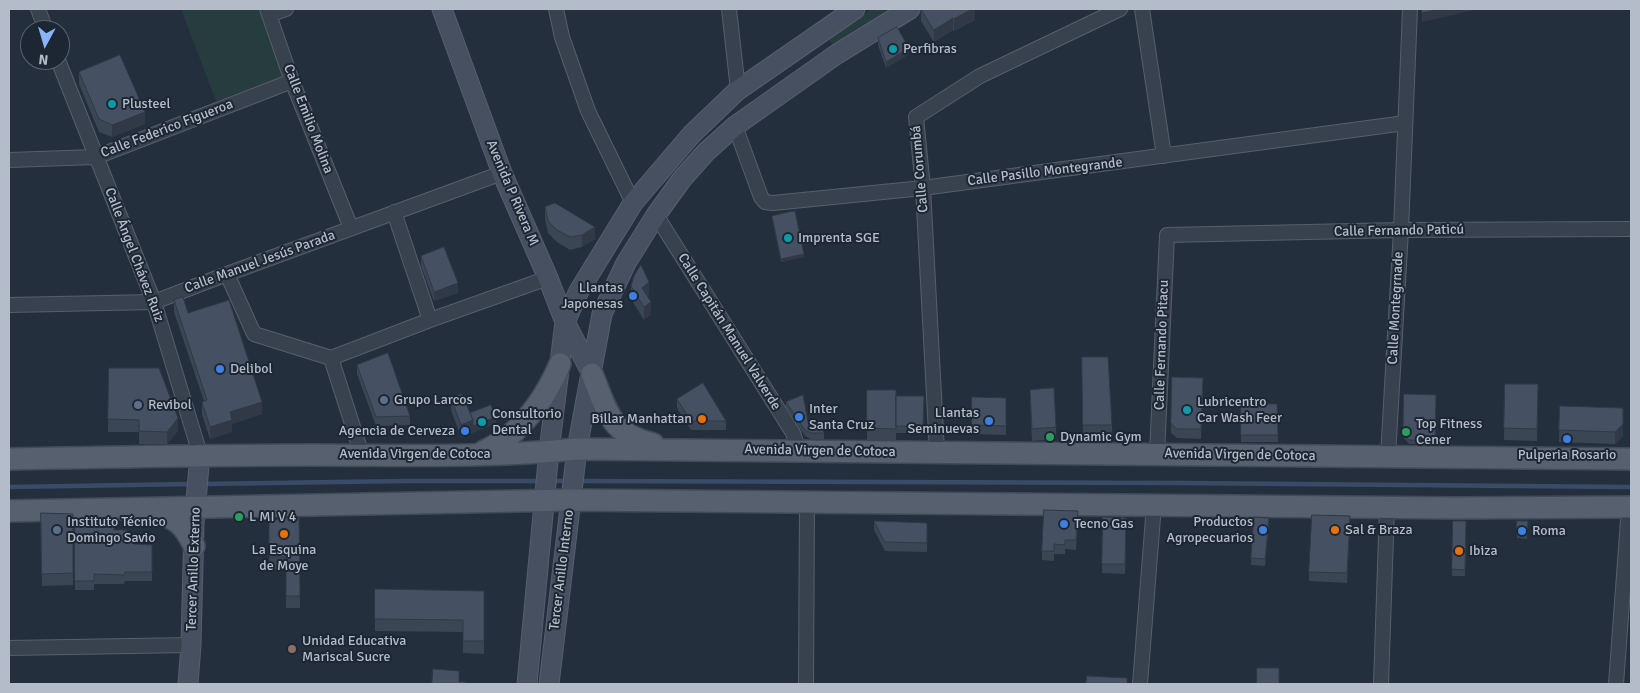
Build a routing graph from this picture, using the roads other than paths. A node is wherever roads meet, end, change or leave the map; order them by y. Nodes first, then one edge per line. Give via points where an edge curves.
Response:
1 (286, 9) edge
2 (442, 9) edge
3 (556, 9) edge
4 (729, 9) edge
5 (855, 9) edge
6 (910, 9) edge
7 (1120, 9) edge
8 (1142, 9) edge
9 (1410, 9) edge
10 (268, 12) edge
11 (822, 32) junction
12 (802, 46) junction
13 (837, 54) junction
14 (816, 68) junction
15 (62, 70) edge
16 (292, 81) junction
17 (738, 90) junction
18 (1405, 123) junction
19 (735, 126) junction
20 (1164, 156) junction
21 (96, 157) junction
22 (9, 160) edge
23 (502, 173) junction
24 (923, 188) junction
25 (633, 203) junction
26 (394, 212) junction
27 (656, 215) junction
28 (351, 228) junction
29 (1631, 229) edge
30 (1401, 230) junction
31 (1167, 235) joint
32 (227, 274) junction
33 (548, 278) junction
34 (154, 302) junction
35 (9, 305) edge
36 (430, 320) junction
37 (565, 322) junction
38 (331, 358) junction
39 (560, 364) junction
40 (592, 374) junction
41 (675, 450) junction
42 (797, 450) junction
43 (937, 452) junction
44 (576, 453) junction
45 (362, 454) junction
46 (480, 454) junction
47 (549, 454) junction
48 (1157, 454) junction
49 (1388, 456) junction
50 (9, 459) edge
51 (200, 459) junction
52 (1631, 459) edge
53 (545, 498) junction
54 (571, 498) junction
55 (197, 501) junction
56 (807, 502) junction
57 (1154, 505) junction
58 (224, 506) junction
59 (1630, 506) edge
60 (1387, 507) junction
61 (148, 508) junction
62 (9, 511) edge
63 (194, 546) junction
64 (537, 584) junction
65 (191, 645) junction
66 (9, 648) edge
67 (188, 684) edge
68 (527, 684) edge
69 (536, 684) edge
70 (549, 684) edge
71 (806, 684) edge
72 (1140, 684) edge
73 (1381, 684) edge
74 (1616, 684) edge

1 - 10 street
2 - 23 main road, Avenida P Rivera M
3 - 25 street via 562,37 588,111
4 - 17 street
5 - 11 main road
6 - 13 main road, Tercer Anillo Interno
7 - 24 street, Calle Corumbá via 980,76 916,117
8 - 20 street
9 - 18 street, Calle Montegrnade
10 - 16 street, Calle Emilio Molina
11 - 12 main road
11 - 13 main road via 825,46
12 - 14 main road via 814,54
12 - 17 main road
13 - 14 main road, Tercer Anillo Interno
14 - 19 main road, Tercer Anillo Interno
15 - 21 street, Calle Ángel Chávez Ruiz
16 - 21 street, Calle Federico Figueroa
16 - 28 street, Calle Emilio Molina
17 - 25 main road via 692,134
18 - 20 street, Calle Pasillo Montegrande
18 - 30 street, Calle Montegrnade
19 - 24 street, Calle Pasillo Montegrande via 765,202
19 - 27 main road, Tercer Anillo Interno via 694,165
20 - 24 street, Calle Pasillo Montegrande
21 - 22 street, Calle Federico Figueroa
21 - 34 street, Calle Ángel Chávez Ruiz
23 - 26 street, Calle Manuel Jesús Parada
23 - 33 main road, Avenida P Rivera M
24 - 43 street, Calle Corumbá
25 - 37 main road via 581,288
26 - 28 street, Calle Manuel Jesús Parada
26 - 36 street
27 - 40 main road, Tercer Anillo Interno via 626,263 602,314
27 - 42 street, Calle Capitán Manuel Valverde via 793,433
28 - 32 street, Calle Manuel Jesús Parada
29 - 30 street, Calle Fernando Paticú
30 - 31 street, Calle Fernando Paticú
30 - 49 street, Calle Montegrnade
31 - 48 street, Calle Fernando Pitacu
32 - 34 street, Calle Manuel Jesús Parada
32 - 38 street via 254,334
33 - 36 street
33 - 37 main road, Avenida P Rivera M
34 - 35 street, Calle Manuel Jesús Parada
34 - 51 street, Calle Ángel Chávez Ruiz
36 - 38 street
37 - 39 main road, Tercer Anillo Interno
37 - 40 main road, Avenida P Rivera M
38 - 45 street
39 - 46 main road via 551,386 530,416 507,438
39 - 47 main road, Tercer Anillo Interno
40 - 41 main road via 619,430 635,440
40 - 44 main road, Tercer Anillo Interno
41 - 42 main road, Avenida Virgen de Cotoca
41 - 44 main road, Avenida Virgen de Cotoca
42 - 43 main road, Avenida Virgen de Cotoca
43 - 48 main road, Avenida Virgen de Cotoca
44 - 47 main road, Avenida Virgen de Cotoca
44 - 54 main road, Tercer Anillo Interno
45 - 46 main road, Avenida Virgen de Cotoca
45 - 51 main road, Avenida Virgen de Cotoca
46 - 47 main road, Avenida Virgen de Cotoca
47 - 53 main road, Tercer Anillo Interno
48 - 49 main road, Avenida Virgen de Cotoca
49 - 52 main road, Avenida Virgen de Cotoca
50 - 51 main road, Avenida Virgen de Cotoca
51 - 55 main road, Tercer Anillo Externo
53 - 54 main road
53 - 58 main road
53 - 64 main road, Tercer Anillo Interno
54 - 56 main road
54 - 70 main road, Tercer Anillo Interno
55 - 58 main road
55 - 61 main road
55 - 63 main road, Tercer Anillo Externo
56 - 57 main road
56 - 71 street
57 - 60 main road
57 - 72 street
58 - 63 main road via 204,523
59 - 60 main road
59 - 74 street
60 - 73 street
61 - 62 main road
61 - 63 main road via 177,521 188,532
63 - 65 main road, Tercer Anillo Externo
64 - 68 main road, Tercer Anillo Interno
64 - 69 main road via 544,611
65 - 66 street
65 - 67 main road, Tercer Anillo Externo

